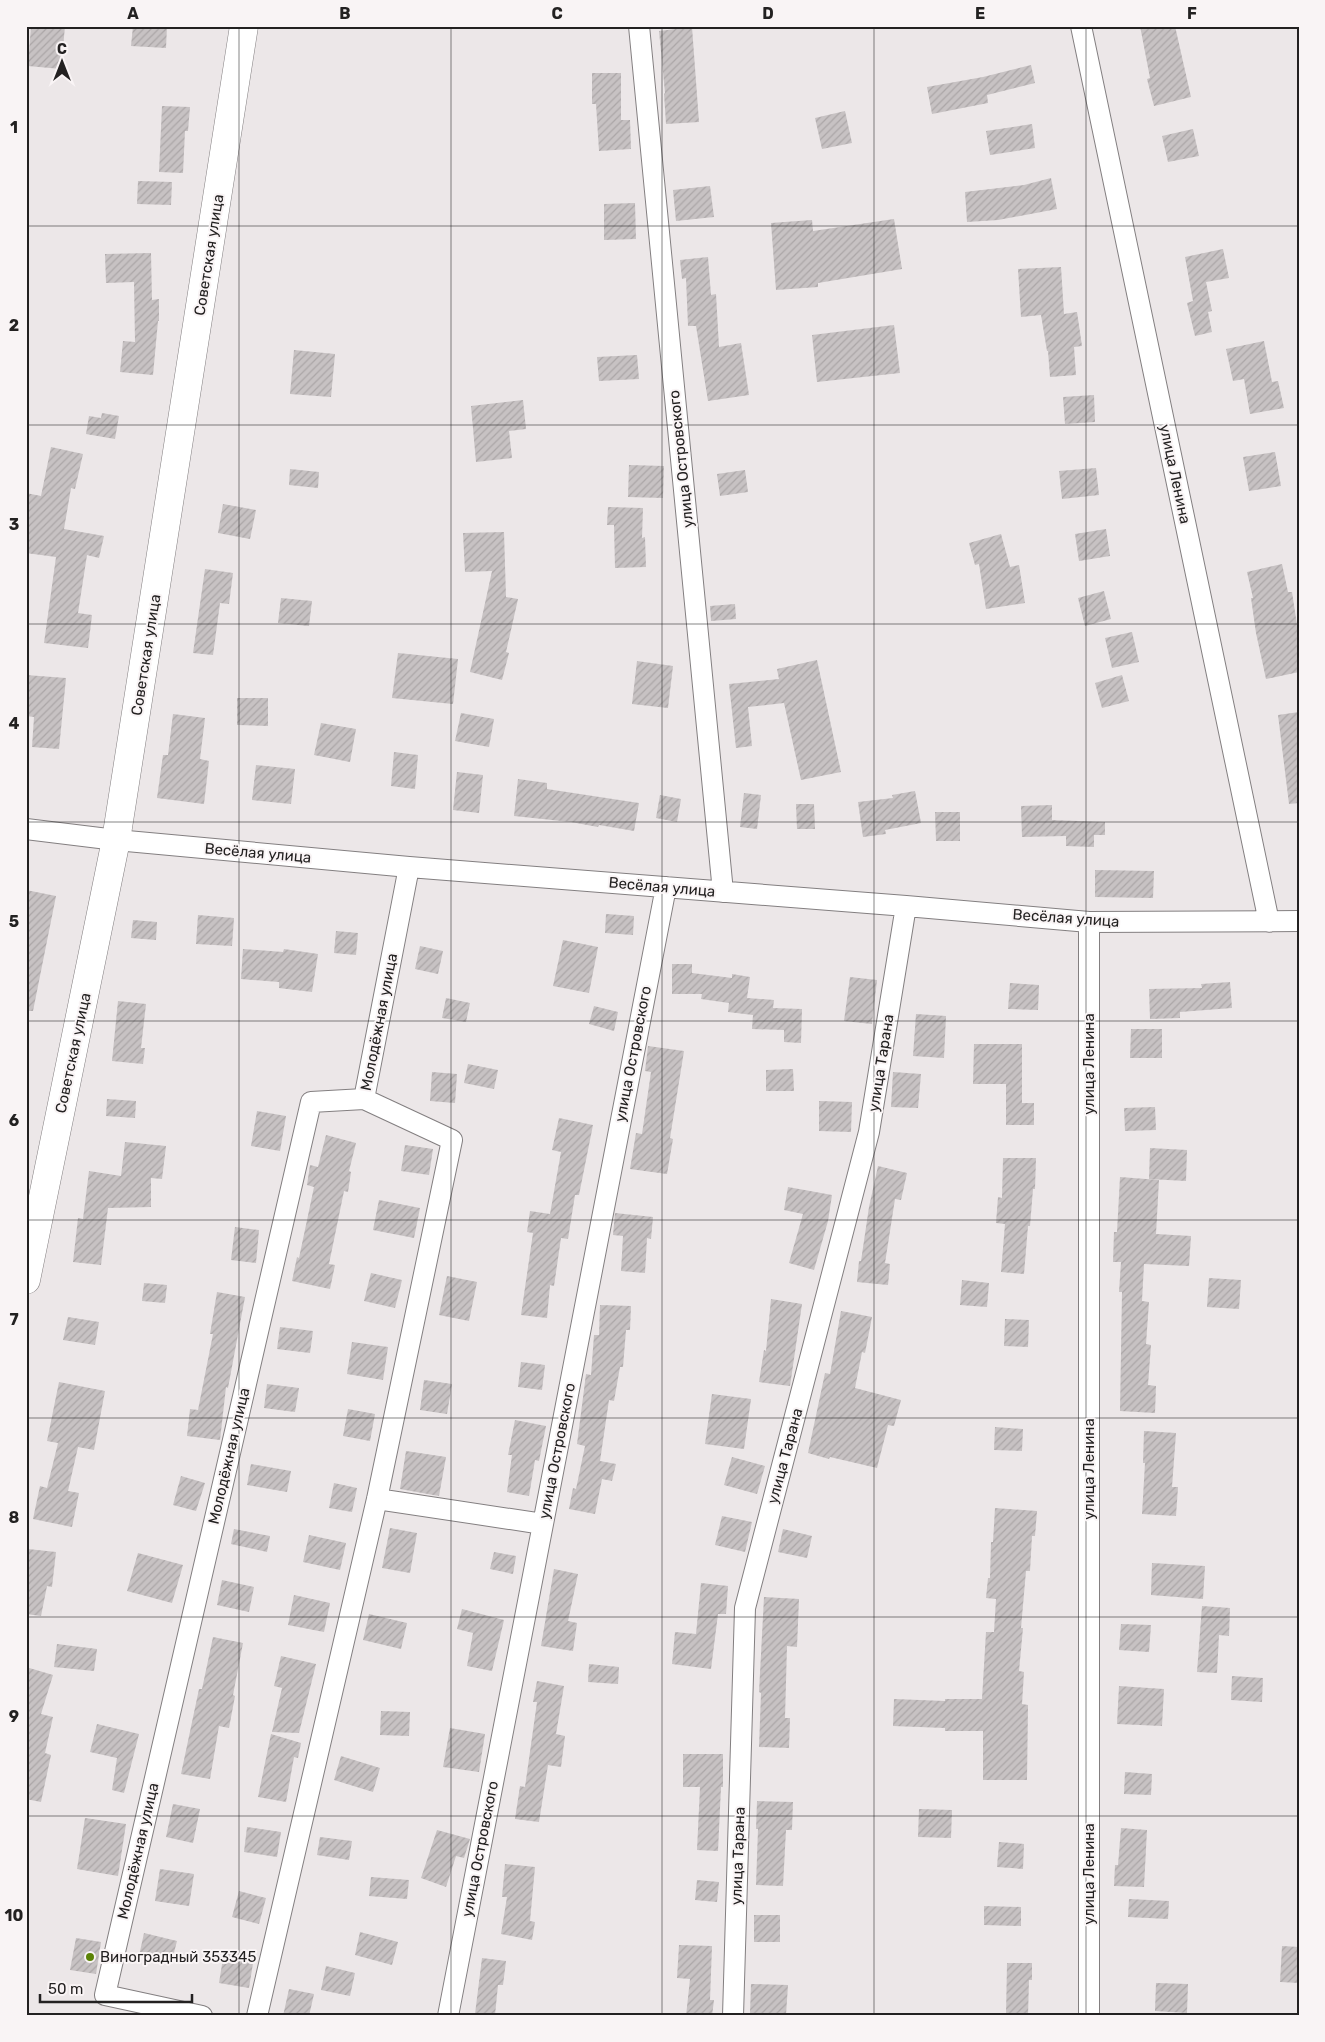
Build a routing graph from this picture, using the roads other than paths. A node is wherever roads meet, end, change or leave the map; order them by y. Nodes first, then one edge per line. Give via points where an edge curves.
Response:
1 (244, 26) edge
2 (639, 26) edge
3 (1081, 26) edge
4 (26, 829) edge
5 (116, 840) junction
6 (409, 867) junction
7 (666, 887) junction
8 (723, 892) junction
9 (906, 906) junction
10 (1299, 921) edge
11 (1090, 922) junction
12 (1269, 922) junction
13 (364, 1099) junction
14 (26, 1280) edge
15 (377, 1499) junction
16 (543, 1524) junction
17 (202, 2016) edge
18 (257, 2016) edge
19 (448, 2016) edge
20 (733, 2016) edge
21 (1089, 2016) edge

1 - 5 main road, Советская улица
2 - 8 street, улица Островского
3 - 12 street, улица Ленина
4 - 5 street, Весёлая улица
5 - 6 street, Весёлая улица
5 - 14 main road, Советская улица
6 - 7 street, Весёлая улица
6 - 13 street, Молодёжная улица
7 - 8 street, Весёлая улица
7 - 16 street, улица Островского
8 - 9 street, Весёлая улица
9 - 11 street, Весёлая улица
9 - 20 street, улица Тарана via 870,1132 745,1608
10 - 12 street, Весёлая улица
11 - 12 street, Весёлая улица
11 - 21 street, улица Ленина
13 - 15 street via 452,1140
13 - 17 street, Молодёжная улица via 311,1102 105,1995
15 - 16 street
15 - 18 street
16 - 19 street, улица Островского

